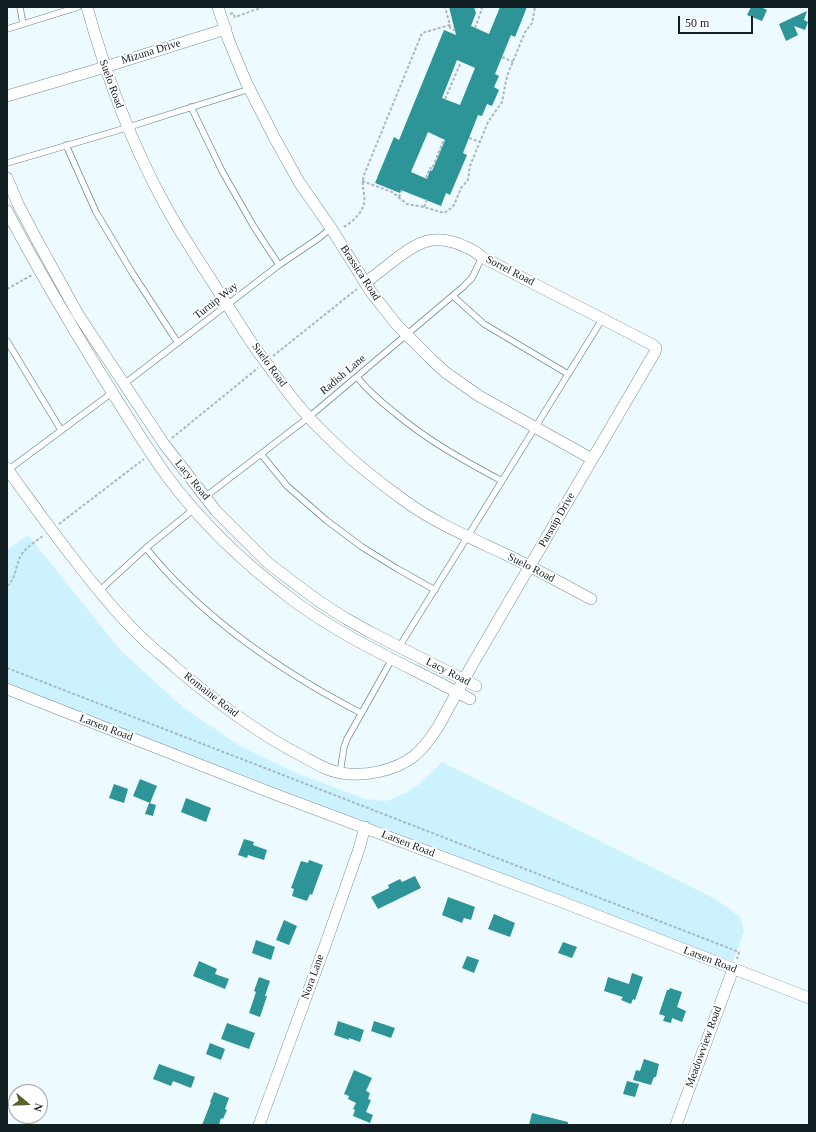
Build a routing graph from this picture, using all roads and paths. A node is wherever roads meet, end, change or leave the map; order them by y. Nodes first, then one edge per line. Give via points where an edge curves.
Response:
1 (20, 7) edge
2 (78, 7) edge
3 (87, 7) edge
4 (218, 7) edge
5 (262, 7) edge
6 (445, 7) edge
7 (481, 7) edge
8 (535, 7) edge
9 (233, 13) dead end
10 (23, 24) junction
11 (450, 26) junction
12 (475, 28) dead end
13 (7, 29) edge
14 (226, 29) junction
15 (456, 30) dead end
16 (502, 57) dead end
17 (461, 62) dead end
18 (513, 62) junction
19 (105, 67) junction
20 (250, 89) junction
21 (7, 96) edge
22 (445, 99) dead end
23 (191, 107) junction
24 (128, 127) junction
25 (469, 138) dead end
26 (444, 139) dead end
27 (480, 142) junction
28 (66, 145) junction
29 (7, 163) edge
30 (7, 178) edge
31 (426, 178) dead end
32 (362, 181) junction
33 (402, 190) dead end
34 (399, 197) junction
35 (427, 199) dead end
36 (424, 207) junction
37 (7, 211) edge
38 (344, 227) dead end
39 (331, 228) junction
40 (482, 257) junction
41 (279, 265) junction
42 (29, 278) dead end
43 (365, 283) junction
44 (7, 289) edge
45 (355, 291) dead end
46 (453, 296) junction
47 (228, 305) junction
48 (603, 318) junction
49 (407, 335) junction
50 (7, 341) edge
51 (178, 343) junction
52 (656, 348) joint
53 (274, 355) dead end
54 (255, 371) dead end
55 (568, 374) junction
56 (357, 377) junction
57 (124, 384) junction
58 (113, 392) junction
59 (309, 417) junction
60 (535, 427) junction
61 (61, 430) junction
62 (172, 438) dead end
63 (261, 454) junction
64 (592, 459) junction
65 (140, 461) dead end
66 (8, 469) edge
67 (502, 481) junction
68 (204, 497) junction
69 (194, 508) junction
70 (62, 522) dead end
71 (468, 536) junction
72 (42, 537) dead end
73 (146, 548) junction
74 (530, 567) junction
75 (7, 586) edge
76 (435, 590) junction
77 (99, 591) junction
78 (592, 599) dead end
79 (399, 647) junction
80 (392, 659) junction
81 (7, 668) edge
82 (464, 680) junction
83 (476, 686) dead end
84 (7, 689) edge
85 (457, 692) junction
86 (470, 699) dead end
87 (361, 713) junction
88 (340, 773) junction
89 (365, 827) junction
90 (732, 969) junction
91 (809, 998) edge
92 (259, 1125) edge
93 (676, 1125) edge

1 - 10 lane
2 - 10 lane
3 - 19 street, Suelo Road
4 - 14 street, Brassica Road
5 - 9 path via 235,17
6 - 11 path
7 - 12 path
8 - 18 path via 532,23 525,32
10 - 13 lane
11 - 15 path
11 - 32 path via 422,33
14 - 19 street, Mizuna Drive
14 - 20 street, Brassica Road
16 - 18 path
17 - 22 path
18 - 27 path via 507,76 502,102 490,118
19 - 21 street, Mizuna Drive
19 - 24 street, Suelo Road
20 - 23 lane
20 - 39 street, Brassica Road via 288,163
23 - 24 lane
23 - 41 lane via 222,171
24 - 28 lane
24 - 47 street, Suelo Road via 164,205
25 - 27 path
26 - 31 path
27 - 36 path via 470,166 468,180 452,207 444,213
28 - 29 lane
28 - 51 lane via 96,212
30 - 57 street, Lacy Road via 18,204 79,316
32 - 34 path
32 - 38 path via 365,196 361,212 354,221
33 - 34 path
34 - 36 path via 407,204
35 - 36 path
37 - 58 street, Lacy Road via 71,327
39 - 41 lane, Turnip Way via 322,237
39 - 43 street, Brassica Road
40 - 43 street, Sorrel Road via 452,242 433,240 419,243
40 - 46 lane, Radish Lane via 472,278
40 - 48 street, Sorrel Road
41 - 47 lane, Turnip Way
42 - 44 path
43 - 49 street, Brassica Road
45 - 53 path
46 - 49 lane, Radish Lane
46 - 55 lane via 484,324
47 - 51 lane, Turnip Way
47 - 59 street, Suelo Road via 265,362
48 - 52 street, Sorrel Road
48 - 55 lane
49 - 56 lane, Radish Lane
49 - 60 street, Brassica Road via 431,359 479,396
50 - 61 lane
51 - 57 lane, Turnip Way
52 - 64 street, Parsnip Drive
54 - 62 path
55 - 60 lane
56 - 59 lane, Radish Lane
56 - 67 lane via 382,403 422,434 452,454
57 - 68 street, Lacy Road via 171,454
58 - 61 lane
58 - 69 street, Lacy Road via 155,459
59 - 63 lane, Radish Lane
59 - 71 street, Suelo Road via 380,483 430,517
60 - 64 street, Brassica Road
60 - 67 lane
61 - 66 lane
63 - 68 lane, Radish Lane
63 - 76 lane via 287,486 326,520 374,555
64 - 74 street, Parsnip Drive
65 - 70 path
66 - 77 street, Romaine Road
67 - 71 lane
68 - 79 street, Lacy Road via 268,563 292,582 344,618
69 - 73 lane
69 - 80 street, Lacy Road via 238,555 290,598
71 - 74 street, Suelo Road
71 - 76 lane
72 - 75 path via 21,555 14,578
73 - 77 lane
73 - 87 lane via 184,590 238,636 300,679
74 - 78 street, Suelo Road
74 - 82 street, Parsnip Drive
76 - 79 lane
77 - 88 street, Romaine Road via 154,649 201,688 271,738 322,767
79 - 82 street, Lacy Road
80 - 85 street, Lacy Road
80 - 87 lane
81 - 90 path via 739,952
82 - 83 street, Lacy Road
82 - 85 street, Parsnip Drive
84 - 89 street, Larsen Road
85 - 86 street, Lacy Road
85 - 88 street, Romaine Road via 432,736 413,757 370,774
87 - 88 lane via 349,734
89 - 90 street, Larsen Road
89 - 92 street, Nora Lane
90 - 91 street, Larsen Road
90 - 93 street, Meadowview Road

